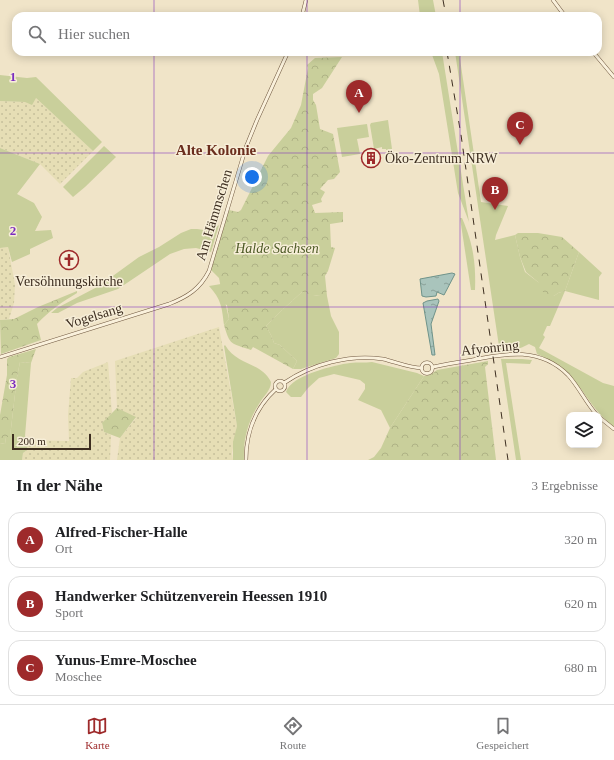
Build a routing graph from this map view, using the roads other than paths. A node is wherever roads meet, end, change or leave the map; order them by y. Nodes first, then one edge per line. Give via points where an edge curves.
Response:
1 (306, 0) edge
2 (553, 0) edge
3 (303, 12) edge
4 (562, 12) edge
5 (286, 56) edge
6 (596, 56) edge
7 (614, 77) edge
8 (192, 293) joint
9 (0, 357) edge
10 (433, 367) junction
11 (422, 368) junction
12 (284, 383) junction
13 (276, 389) junction
14 (595, 412) edge
15 (602, 419) edge
16 (614, 429) edge
17 (246, 460) edge

1 - 3 street
2 - 4 street
5 - 8 street, Am Hämmschen via 246,147 209,271 201,285
6 - 7 street
8 - 9 street, Vogelsang via 169,304
10 - 11 street via 428,373
10 - 11 street via 431,363 426,362
10 - 14 street, Afyonring via 506,354 535,356 555,365 568,376
11 - 12 street via 379,359 343,359 304,372
12 - 13 street via 283,390
12 - 13 street via 277,382
13 - 17 street via 253,420
15 - 16 street

